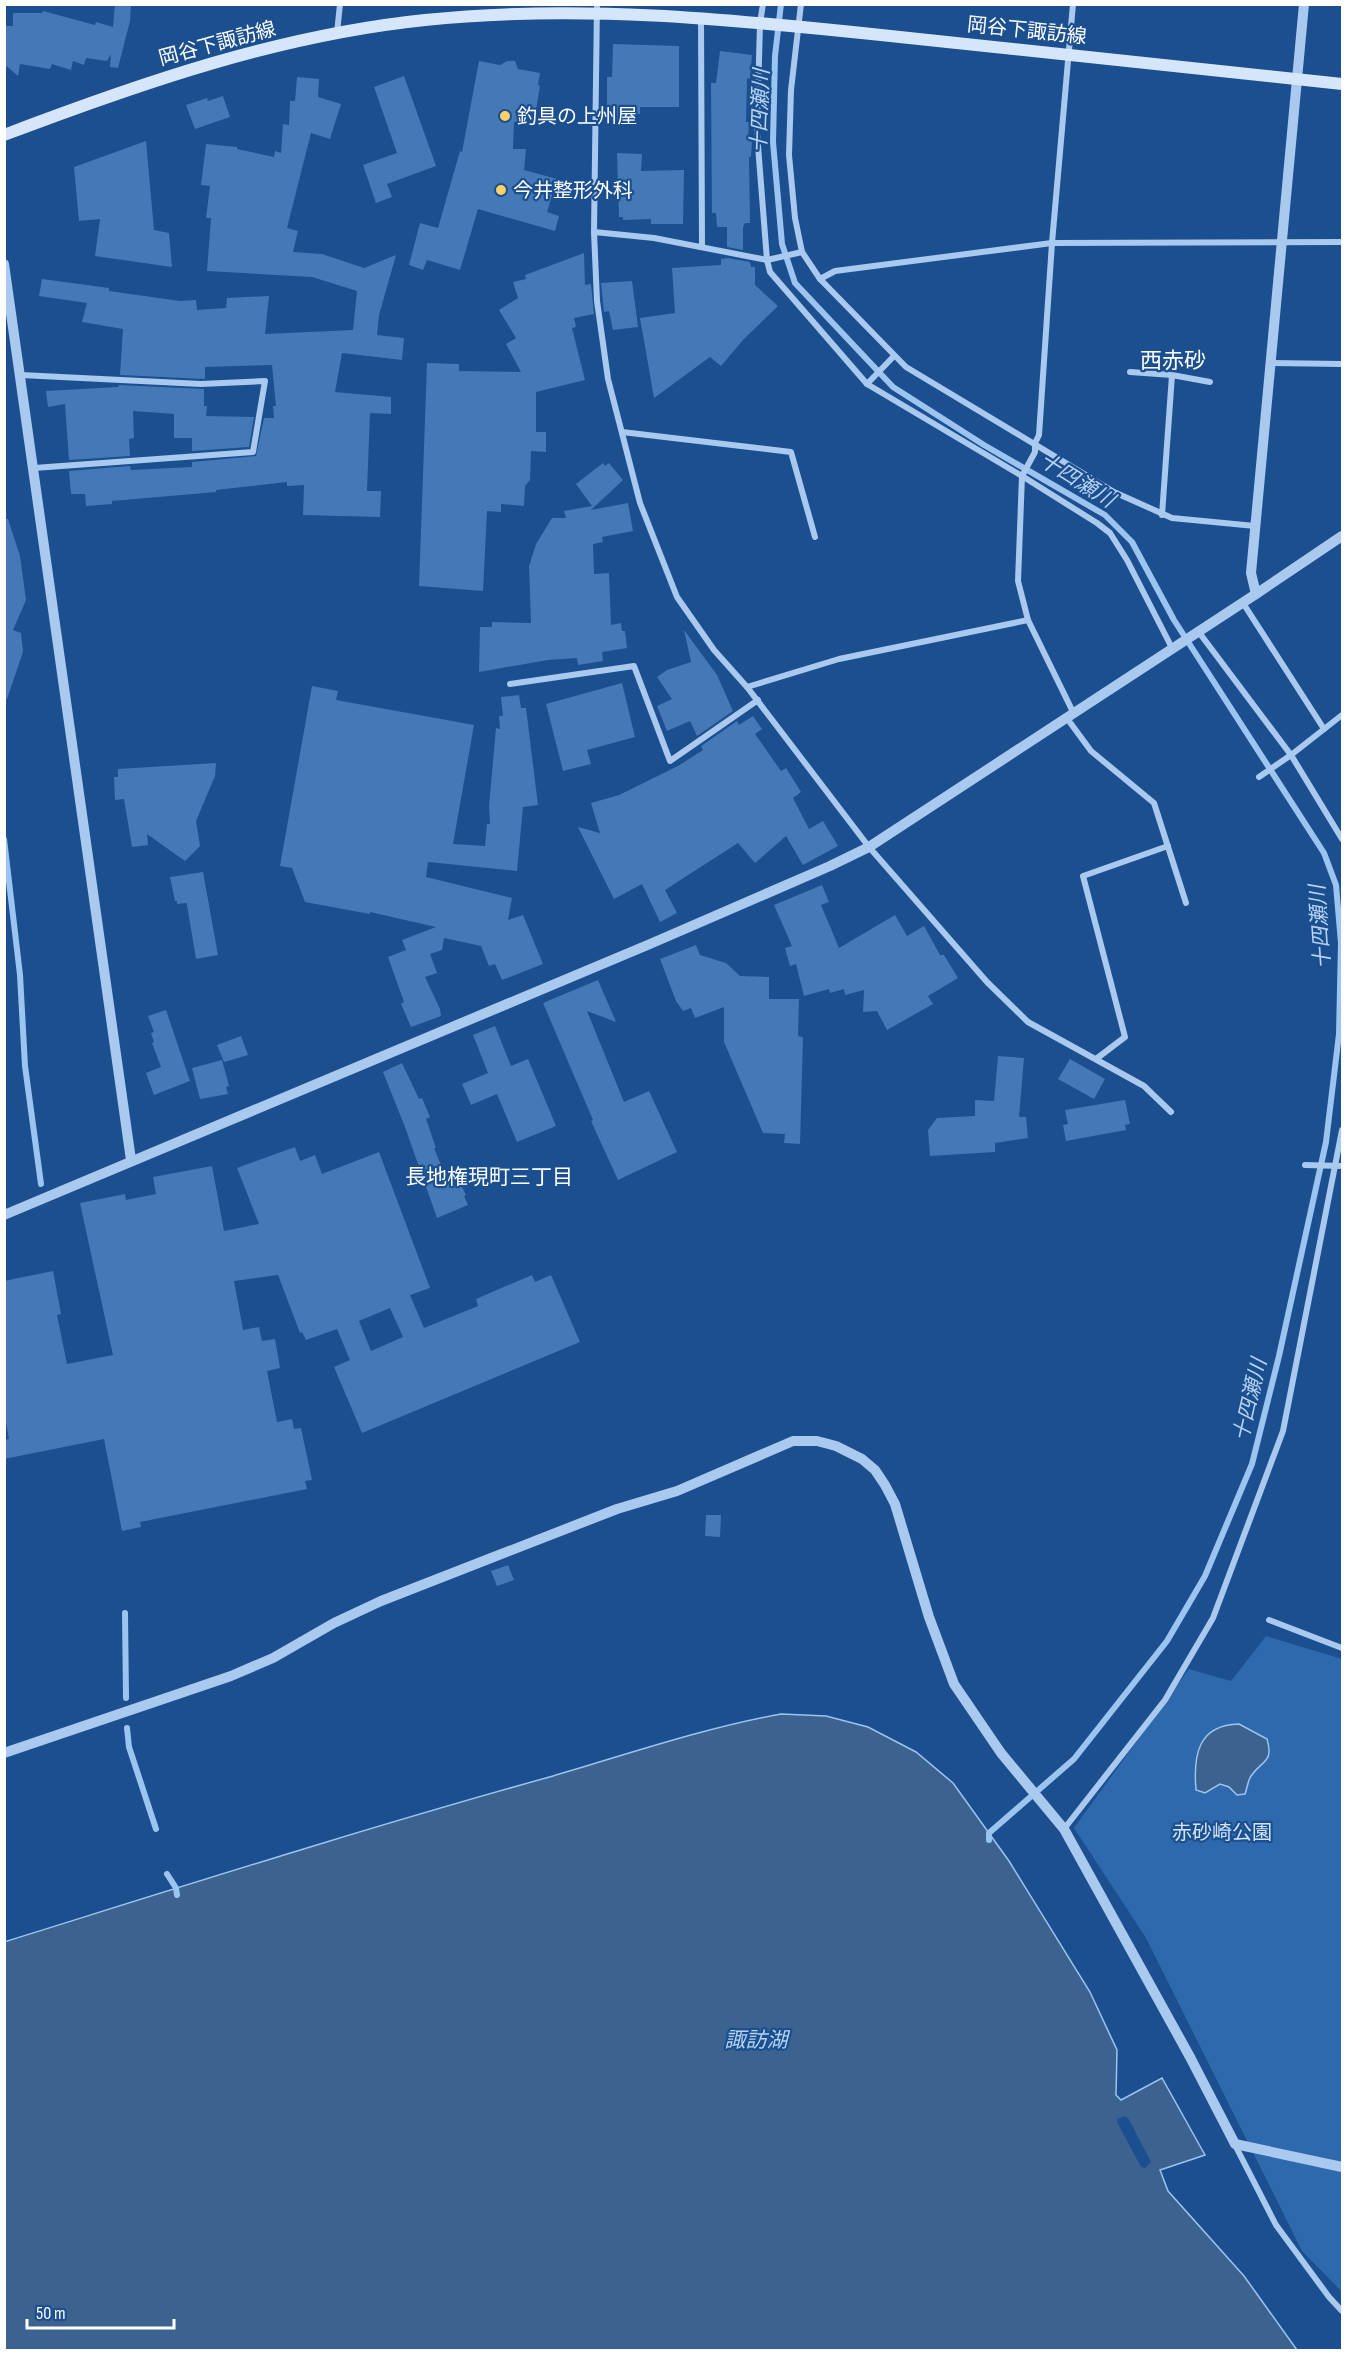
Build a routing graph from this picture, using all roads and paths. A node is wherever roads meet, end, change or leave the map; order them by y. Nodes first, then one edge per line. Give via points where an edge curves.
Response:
1 (340, 4) edge
2 (763, 4) edge
3 (801, 4) edge
4 (1072, 4) edge
5 (1304, 4) edge
6 (597, 8) edge
7 (701, 19) junction
8 (762, 23) junction
9 (795, 26) junction
10 (337, 33) junction
11 (1068, 54) junction
12 (1297, 79) junction
13 (1342, 84) edge
14 (4, 135) edge
15 (594, 232) junction
16 (1282, 242) junction
17 (1342, 242) edge
18 (1052, 243) junction
19 (702, 246) junction
20 (799, 252) junction
21 (767, 260) junction
22 (4, 264) edge
23 (820, 279) junction
24 (893, 358) junction
25 (1271, 363) junction
26 (1342, 364) edge
27 (1130, 372) dead end
28 (21, 375) junction
29 (1172, 375) junction
30 (869, 382) junction
31 (1210, 382) dead end
32 (622, 432) junction
33 (1035, 443) junction
34 (34, 468) junction
35 (1023, 474) junction
36 (1161, 515) junction
37 (1256, 526) junction
38 (1342, 536) edge
39 (815, 537) dead end
40 (1256, 594) junction
41 (1243, 603) junction
42 (1028, 620) junction
43 (1197, 632) junction
44 (1174, 647) junction
45 (510, 684) dead end
46 (747, 687) junction
47 (758, 700) junction
48 (1069, 715) junction
49 (1342, 715) edge
50 (1324, 729) junction
51 (1289, 756) junction
52 (1261, 776) dead end
53 (1342, 839) edge
54 (1167, 846) junction
55 (870, 847) junction
56 (1186, 903) dead end
57 (1096, 1059) junction
58 (1171, 1112) dead end
59 (1342, 1130) edge
60 (131, 1160) junction
61 (1307, 1165) dead end
62 (1336, 1167) edge
63 (4, 1215) edge
64 (1269, 1620) dead end
65 (1342, 1648) edge
66 (4, 1753) edge
67 (1064, 1829) junction
68 (1235, 2144) junction
69 (1342, 2167) edge
70 (1342, 2311) edge

1 - 10 street
2 - 8 street
3 - 9 street
4 - 11 street
5 - 12 street
6 - 7 main road, 岡谷下諏訪線
6 - 10 main road, 岡谷下諏訪線 via 423,20
6 - 15 street
7 - 8 main road, 岡谷下諏訪線
7 - 19 street
8 - 9 main road, 岡谷下諏訪線
8 - 21 street via 757,133
9 - 11 main road, 岡谷下諏訪線
9 - 20 street via 789,155
10 - 14 main road, 岡谷下諏訪線 via 231,57 152,81
11 - 12 main road, 岡谷下諏訪線
11 - 18 street
12 - 13 main road, 岡谷下諏訪線
12 - 16 street
15 - 19 street
15 - 32 street via 597,301 608,379
16 - 17 street
16 - 18 street
16 - 25 street
18 - 23 street via 835,271
18 - 33 street via 1039,435
19 - 21 street
20 - 21 street
20 - 23 street
21 - 30 street via 770,272
22 - 28 street
23 - 24 street
24 - 30 street
24 - 33 street
25 - 26 street
25 - 37 street
27 - 29 street
28 - 34 street
28 - 34 street via 201,384 265,381 253,452
29 - 31 street
29 - 36 street
30 - 35 street
32 - 39 street via 791,452
32 - 46 street via 640,503 677,597 714,650
33 - 35 street via 1035,452
33 - 36 street via 1114,492
34 - 60 street
35 - 42 street via 1018,581
35 - 44 street via 1110,533
36 - 37 street
37 - 40 street via 1251,573
38 - 40 street
40 - 41 street
41 - 43 street
41 - 50 street
42 - 46 street via 840,659
42 - 48 street
43 - 44 street
43 - 51 street
44 - 48 street
45 - 47 street via 634,666 670,761
46 - 47 street
47 - 55 street
48 - 54 street via 1091,751 1154,803
48 - 55 street
49 - 50 street
50 - 51 street
51 - 52 street
51 - 53 street
54 - 56 street
54 - 57 street via 1083,876 1125,1037
55 - 57 street via 987,982 1028,1022
55 - 60 street via 650,944
57 - 58 street via 1144,1086
59 - 62 street
60 - 63 street
61 - 62 street
62 - 67 street via 1283,1431 1213,1618 1165,1700
64 - 65 street
66 - 67 street via 231,1676 381,1601 617,1509 677,1491 793,1441 817,1441 862,1459 885,1485 954,1684 978,1722
67 - 68 street
68 - 69 street
68 - 70 street via 1276,2225

